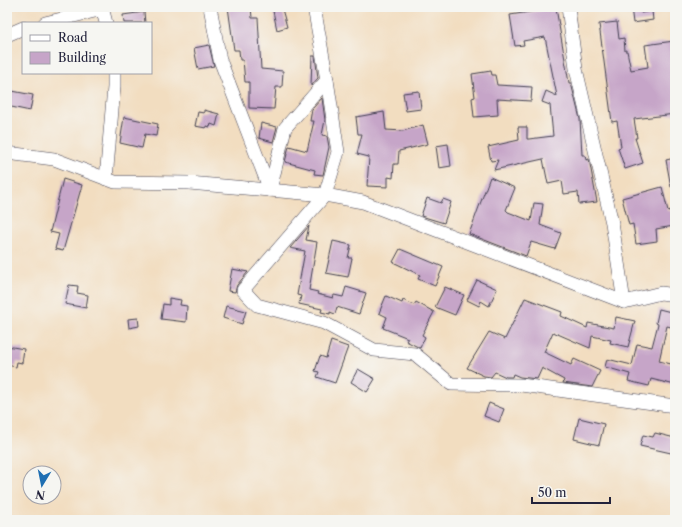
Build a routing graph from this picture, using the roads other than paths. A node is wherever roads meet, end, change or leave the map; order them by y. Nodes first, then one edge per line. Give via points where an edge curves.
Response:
1 (210, 7) edge
2 (314, 7) edge
3 (568, 7) edge
4 (103, 8) edge
5 (49, 22) edge
6 (106, 22) edge
7 (22, 28) edge
8 (7, 35) edge
9 (114, 74) edge
10 (327, 80) junction
11 (7, 153) edge
12 (106, 179) junction
13 (270, 190) junction
14 (325, 195) junction
15 (675, 295) edge
16 (624, 302) junction
17 (675, 406) edge

1 - 13 street via 220,60
2 - 10 street
3 - 16 street via 576,69 612,223
4 - 5 street
4 - 6 street
7 - 8 street
9 - 12 street
10 - 13 street via 285,128
10 - 14 street via 338,152
11 - 12 street via 54,159
12 - 13 street via 115,182 189,183
13 - 14 street
14 - 16 street via 363,202
14 - 17 street via 243,290 257,305 324,323 374,350 415,354 451,384 521,385
15 - 16 street via 661,293

